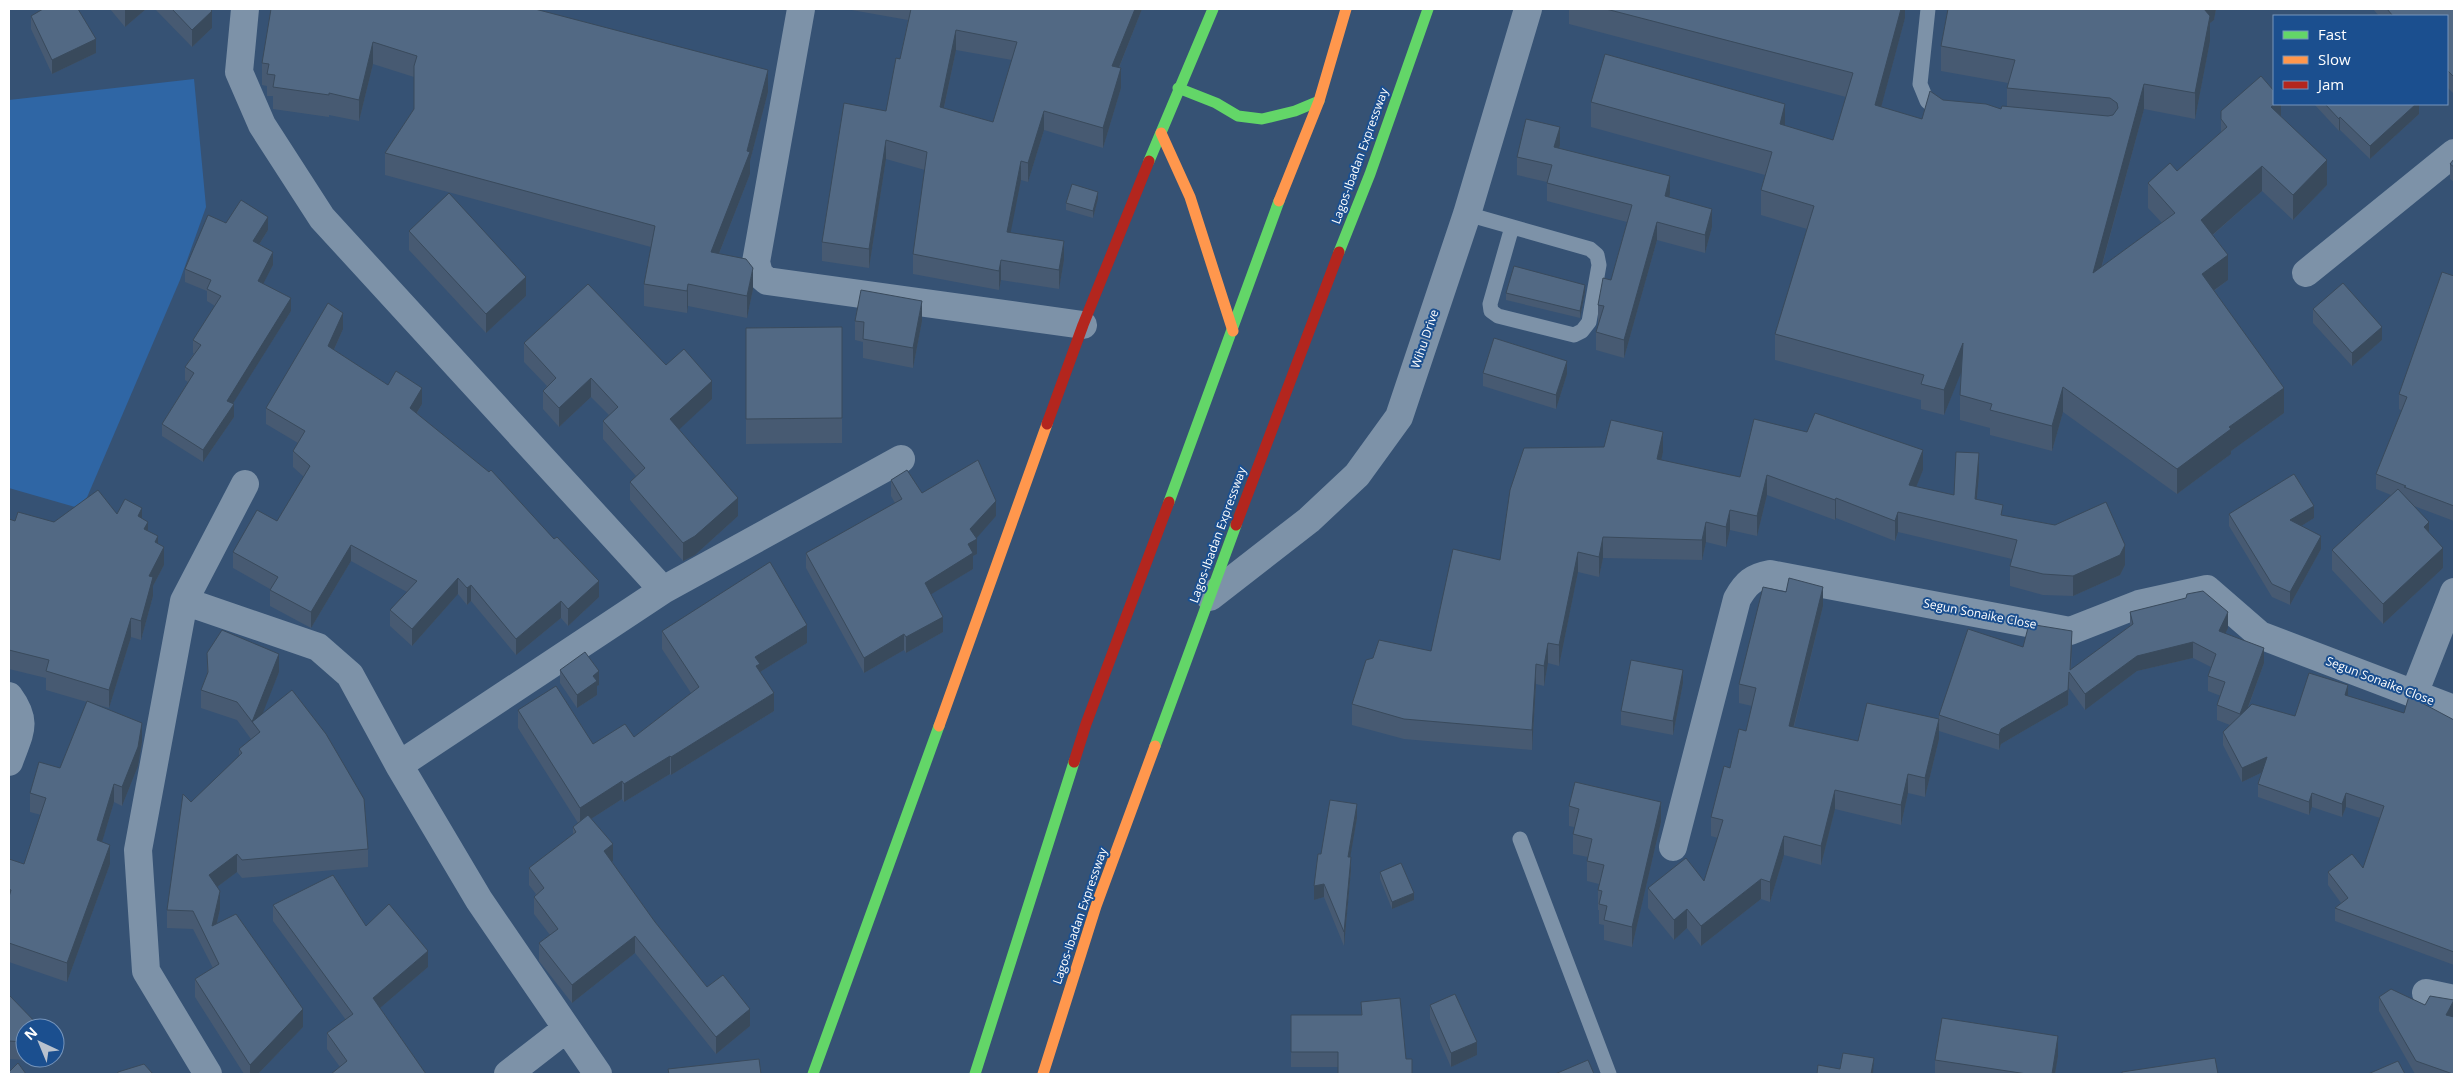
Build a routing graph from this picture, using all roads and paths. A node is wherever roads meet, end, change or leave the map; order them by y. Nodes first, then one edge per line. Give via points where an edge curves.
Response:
1 (245, 9) edge
2 (801, 9) edge
3 (1213, 9) edge
4 (1346, 9) edge
5 (1428, 9) edge
6 (1528, 9) edge
7 (1928, 9) edge
8 (1178, 88) junction
9 (1320, 101) junction
10 (1954, 117) edge
11 (1161, 132) junction
12 (2454, 153) edge
13 (1467, 214) junction
14 (1512, 227) junction
15 (2306, 274) dead end
16 (1083, 326) junction
17 (1233, 331) junction
18 (901, 459) dead end
19 (245, 484) dead end
20 (663, 590) junction
21 (2454, 592) edge
22 (1210, 597) junction
23 (184, 601) junction
24 (2414, 694) junction
25 (9, 696) edge
26 (2454, 709) edge
27 (9, 762) edge
28 (399, 765) junction
29 (1520, 839) dead end
30 (1673, 847) dead end
31 (2426, 993) dead end
32 (2454, 999) edge
33 (566, 1029) junction
34 (208, 1074) edge
35 (508, 1074) edge
36 (598, 1074) edge
37 (813, 1074) edge
38 (975, 1074) edge
39 (1043, 1074) edge
40 (1609, 1074) edge

1 - 20 street via 239,72 262,125 322,218
2 - 16 street via 756,262 759,274 767,281
3 - 8 main road
4 - 9 main road
5 - 22 main road, Lagos-Ibadan Expressway via 1370,174 1314,313
6 - 13 street, Wihu Drive
7 - 10 lane via 1920,84 1927,101 1944,116
8 - 9 main road via 1238,116 1262,119
8 - 11 main road
9 - 17 main road via 1265,236
11 - 16 main road
11 - 17 main road via 1190,197
12 - 15 street
13 - 14 lane
13 - 22 street, Wihu Drive via 1399,417 1357,475 1309,520
14 - 14 lane via 1490,304 1491,312 1574,335 1582,331 1589,322 1599,265 1597,255 1590,249
16 - 37 main road
17 - 38 main road via 1086,724
18 - 20 street
19 - 23 street
20 - 28 street
21 - 24 street
22 - 39 main road, Lagos-Ibadan Expressway via 1096,906
23 - 28 street via 318,647 350,675
23 - 34 street via 138,850 142,941 146,971
24 - 26 street, Segun Sonaike Close
24 - 30 street, Segun Sonaike Close via 2260,635 2206,589 2139,604 2070,632 1770,574 1756,576 1745,585 1737,599
25 - 27 street via 20,710 21,725
28 - 33 street via 479,900
29 - 40 lane
31 - 32 street
33 - 35 street
33 - 36 street

